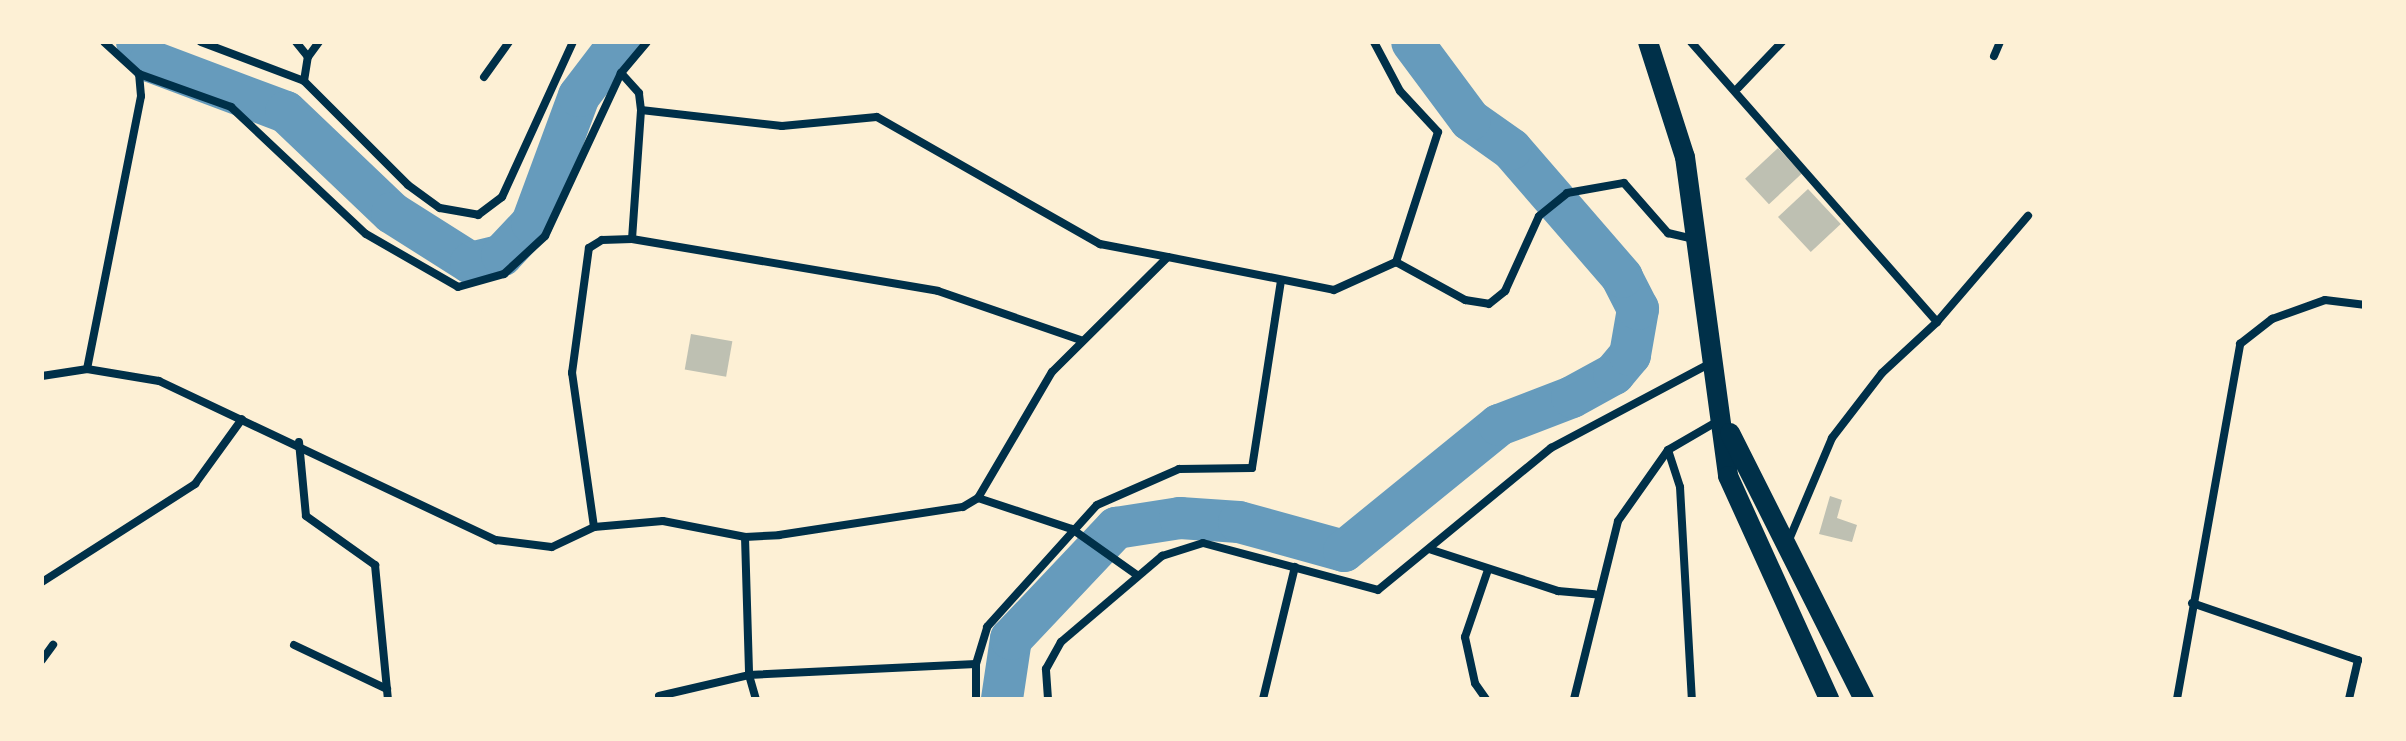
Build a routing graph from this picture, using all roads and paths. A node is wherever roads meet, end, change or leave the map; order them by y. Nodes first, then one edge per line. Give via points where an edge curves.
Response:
1 (104, 42) edge
2 (201, 42) edge
3 (296, 42) edge
4 (319, 42) edge
5 (509, 42) edge
6 (573, 42) edge
7 (647, 42) edge
8 (1374, 42) edge
9 (1648, 42) edge
10 (1691, 42) edge
11 (1782, 42) edge
12 (2000, 42) edge
13 (1994, 56) dead end
14 (308, 57) junction
15 (621, 73) junction
16 (139, 74) junction
17 (484, 77) dead end
18 (304, 81) junction
19 (1738, 88) junction
20 (641, 110) junction
21 (2028, 216) dead end
22 (632, 239) junction
23 (1699, 240) junction
24 (1168, 257) junction
25 (1396, 262) junction
26 (1281, 281) junction
27 (2364, 305) edge
28 (1937, 322) junction
29 (1083, 341) junction
30 (1715, 361) junction
31 (87, 369) junction
32 (42, 376) edge
33 (242, 419) junction
34 (1723, 419) junction
35 (299, 442) junction
36 (1668, 450) junction
37 (978, 498) junction
38 (594, 527) junction
39 (1072, 529) junction
40 (745, 537) junction
41 (1787, 545) junction
42 (1432, 550) junction
43 (1295, 567) junction
44 (1488, 570) junction
45 (1137, 575) junction
46 (42, 582) edge
47 (1595, 594) junction
48 (2192, 603) junction
49 (53, 645) dead end
50 (294, 645) dead end
51 (42, 660) edge
52 (976, 664) junction
53 (749, 675) junction
54 (387, 689) junction
55 (659, 696) dead end
56 (388, 699) edge
57 (756, 699) edge
58 (976, 699) edge
59 (1048, 699) edge
60 (1263, 699) edge
61 (1486, 699) edge
62 (1574, 699) edge
63 (1692, 699) edge
64 (1829, 699) edge
65 (1864, 699) edge
66 (2177, 699) edge
67 (2349, 699) edge

1 - 16 street
2 - 18 street
3 - 14 street
4 - 14 street
5 - 17 street
6 - 18 street via 502,197 478,215 440,208 408,185
7 - 15 street
8 - 25 street via 1400,91 1438,132
9 - 23 highway via 1685,157
10 - 19 street
11 - 19 street
12 - 13 street
14 - 18 street
15 - 16 street via 545,236 504,274 458,287 366,234 231,107
15 - 20 street via 639,93
16 - 31 street via 136,133
19 - 28 street
20 - 22 street
20 - 24 street via 782,126 877,117 1100,244
21 - 28 street
22 - 29 street via 938,291
22 - 38 street via 589,248 581,294 572,373
23 - 25 street via 1668,233 1624,183 1567,193 1539,216 1505,291 1489,304 1465,300
23 - 30 highway
24 - 26 street
24 - 29 street
25 - 26 street via 1334,290
26 - 39 street via 1252,468 1179,469 1097,505
27 - 48 street via 2325,300 2272,319 2240,344
28 - 41 street via 1882,373 1832,438
29 - 37 street via 1052,372
30 - 34 highway
30 - 42 street via 1551,448
31 - 32 street
31 - 33 street via 159,381
33 - 35 street
33 - 46 street via 195,484
34 - 36 street
34 - 41 highway
34 - 64 highway via 1728,476 1741,516
35 - 38 street via 496,540 552,547
35 - 54 street via 306,516 375,565
36 - 47 street via 1618,521
36 - 63 street via 1680,487
37 - 39 street
37 - 40 street via 963,507
38 - 40 street via 663,521
39 - 45 street
39 - 52 street via 987,627
40 - 53 street
41 - 65 highway
42 - 43 street via 1378,590
42 - 44 street
43 - 45 street via 1203,543 1162,556
43 - 60 street
44 - 47 street
44 - 61 street via 1465,637 1475,683
45 - 59 street via 1050,656
47 - 62 street
48 - 66 street
48 - 67 street via 2358,660
49 - 51 street
50 - 54 street
52 - 53 street
52 - 58 street
53 - 55 street
53 - 57 street
54 - 56 street

